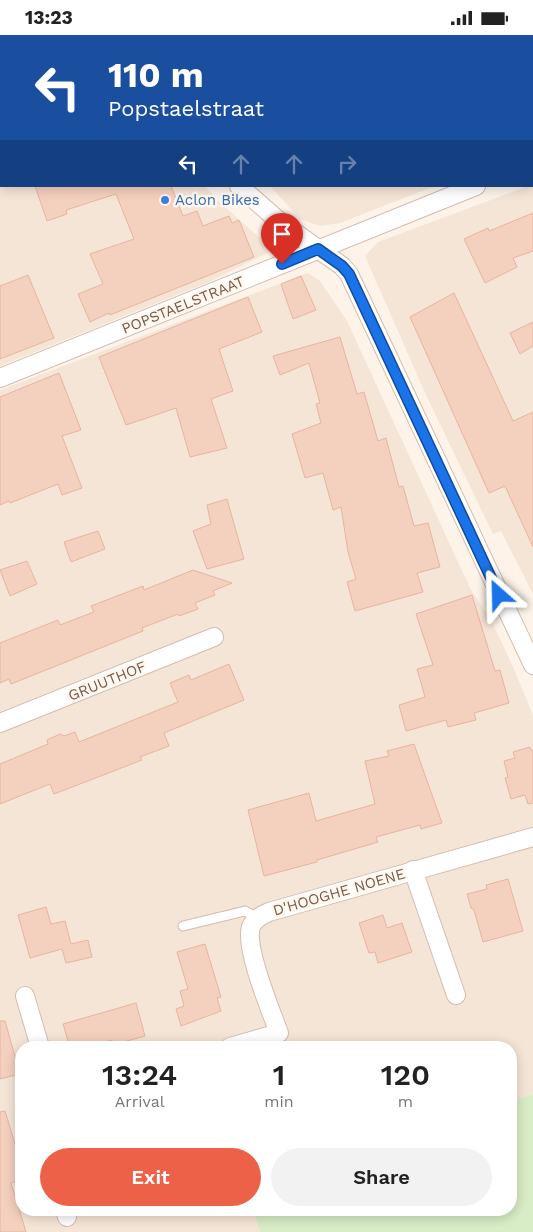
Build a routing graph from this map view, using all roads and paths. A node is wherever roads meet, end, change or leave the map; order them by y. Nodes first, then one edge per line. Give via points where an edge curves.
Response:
1 (240, 187) edge
2 (473, 187) edge
3 (318, 249) junction
4 (0, 378) edge
5 (214, 637) dead end
6 (533, 665) edge
7 (0, 723) edge
8 (533, 837) edge
9 (414, 870) junction
10 (258, 917) junction
11 (183, 926) dead end
12 (25, 995) dead end
13 (456, 995) dead end
14 (38, 1041) edge
15 (251, 1041) edge

1 - 3 street via 280,222
2 - 3 street, POPSTAELSTRAAT
3 - 4 street, POPSTAELSTRAAT
3 - 6 street via 349,274
5 - 7 street, GRUUTHOF
8 - 9 street, D'HOOGHE NOENE
9 - 10 street, D'HOOGHE NOENE
9 - 13 street, D'HOOGHE NOENE
10 - 11 lane via 245,911
10 - 15 street, D'HOOGHE NOENE via 251,926 250,945 279,1033
12 - 14 street

